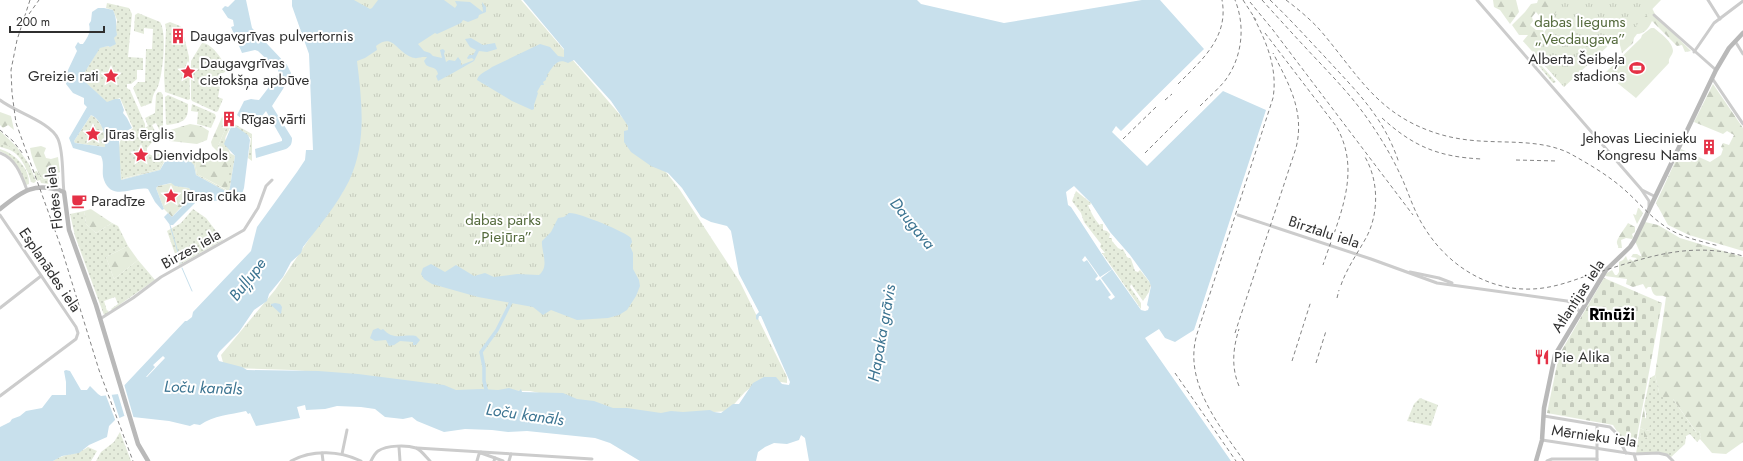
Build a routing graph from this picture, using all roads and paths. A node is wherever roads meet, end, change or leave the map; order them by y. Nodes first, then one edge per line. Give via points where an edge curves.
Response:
1 (1477, 0) edge
2 (1708, 0) edge
3 (1742, 1) edge
4 (1654, 15) dead end
5 (1720, 18) junction
6 (1743, 33) edge
7 (1735, 42) junction
8 (1694, 52) junction
9 (1743, 54) edge
10 (1716, 70) junction
11 (1712, 78) junction
12 (0, 100) edge
13 (1743, 124) edge
14 (0, 152) edge
15 (272, 180) dead end
16 (1641, 189) junction
17 (27, 190) junction
18 (64, 192) junction
19 (1654, 196) junction
20 (1649, 207) junction
21 (0, 209) edge
22 (0, 215) edge
23 (1238, 215) dead end
24 (41, 276) junction
25 (0, 308) edge
26 (1580, 313) junction
27 (100, 319) junction
28 (0, 396) edge
29 (1544, 416) junction
30 (1597, 425) junction
31 (347, 430) dead end
32 (1542, 440) junction
33 (399, 447) junction
34 (417, 448) junction
35 (1596, 449) junction
36 (322, 453) junction
37 (481, 453) junction
38 (1626, 453) junction
39 (342, 454) junction
40 (511, 454) junction
41 (1634, 454) junction
42 (592, 459) dead end
43 (146, 460) edge
44 (494, 460) edge
45 (1597, 460) edge
46 (291, 461) edge
47 (323, 461) edge
48 (361, 461) edge
49 (371, 461) edge
50 (400, 461) edge
51 (430, 461) edge
52 (477, 461) edge
53 (503, 461) edge
54 (509, 461) edge
55 (1536, 461) edge
56 (1547, 461) edge
57 (1636, 461) edge
58 (1673, 461) edge

1 - 16 street
2 - 5 street
3 - 5 street
4 - 8 street
5 - 8 street
6 - 7 main road, Atlantijas iela
7 - 9 street
7 - 10 main road, Atlantijas iela
8 - 10 street
10 - 11 main road, Atlantijas iela
11 - 13 street
11 - 19 main road, Atlantijas iela
12 - 18 street, Flotes iela via 56,135 60,144
14 - 17 street via 11,158
15 - 27 street, Birzes iela via 266,186 258,208 244,230 161,277
16 - 19 street
16 - 20 street via 1649,201
17 - 18 main road via 39,187
17 - 21 main road
18 - 27 main road, Flotes iela via 69,230
19 - 20 main road, Atlantijas iela
20 - 26 main road, Atlantijas iela via 1634,241 1606,270
22 - 24 street, Esplanādes iela
23 - 26 street, Birztalu iela via 1456,285 1567,301 1575,304
24 - 25 street
24 - 28 street, Esplanādes iela via 78,333 76,338
26 - 29 main road, Atlantijas iela via 1555,355
27 - 43 main road, Flotes iela via 138,444
29 - 30 street
29 - 32 main road, Atlantijas iela
30 - 35 street
30 - 38 street via 1613,429
31 - 39 street
32 - 35 street, Mērnieku iela
32 - 55 main road, Atlantijas iela
33 - 34 street
33 - 49 street via 380,450
33 - 50 street
34 - 37 street
34 - 51 street
35 - 38 street, Mērnieku iela
35 - 45 street
36 - 39 street
36 - 46 street via 302,456
36 - 47 street
37 - 40 street
37 - 44 street
37 - 52 street
38 - 41 street, Mērnieku iela
39 - 48 street
40 - 42 street via 538,458
40 - 54 street
41 - 57 street
41 - 58 street, Mērnieku iela via 1651,452 1667,455
44 - 53 street
45 - 56 street

